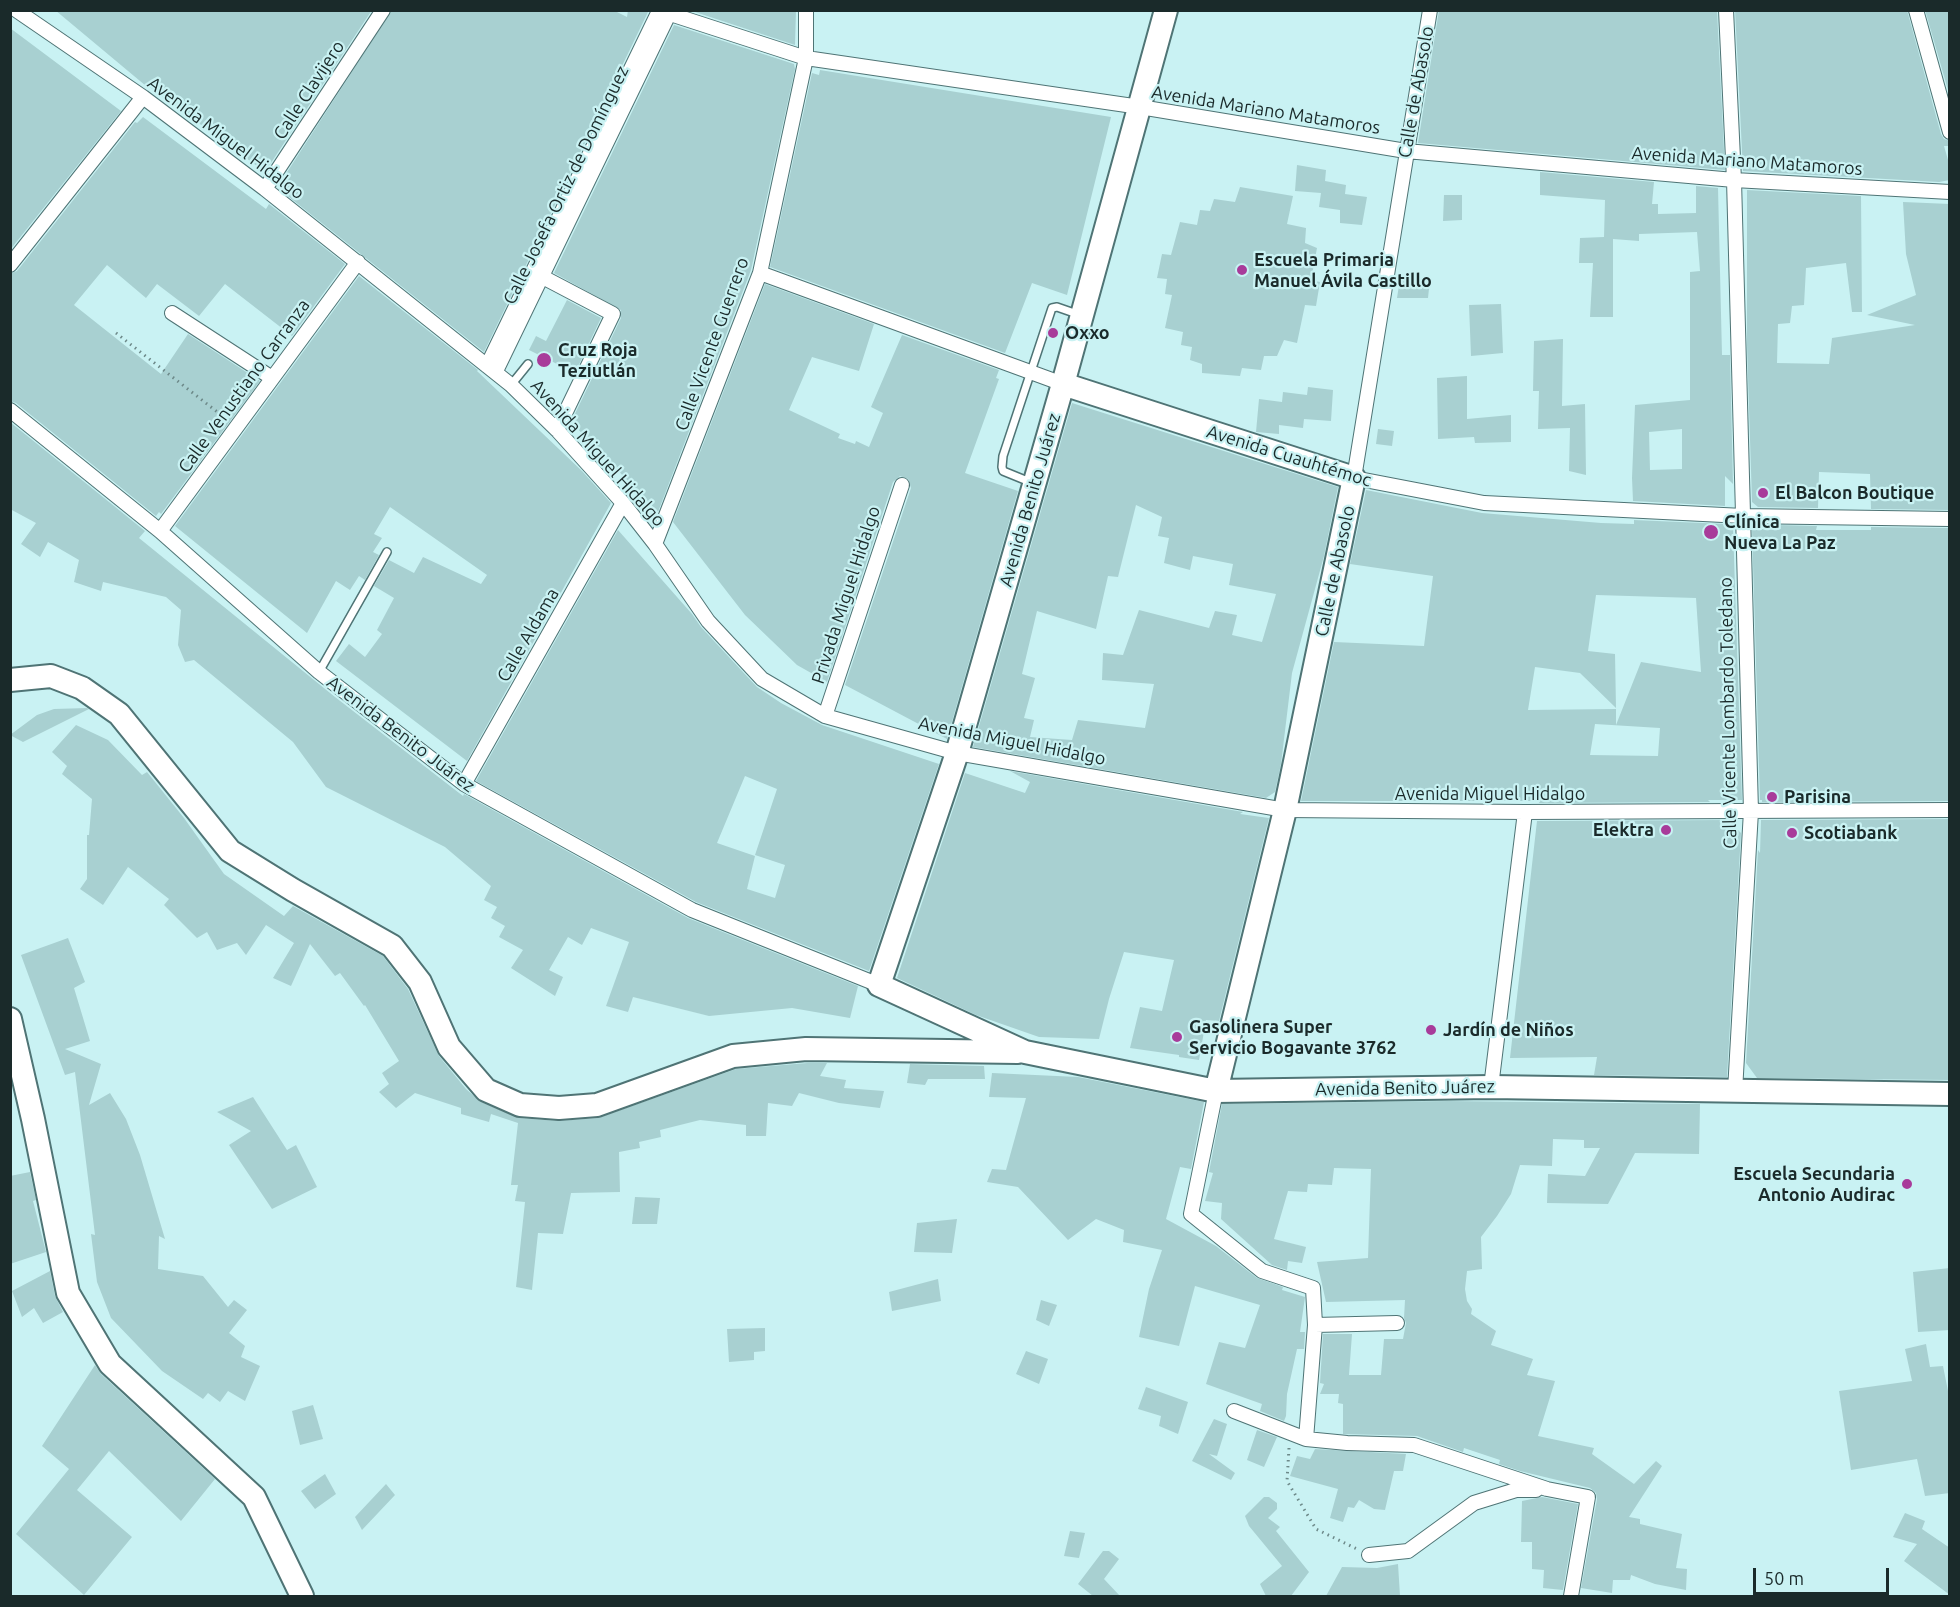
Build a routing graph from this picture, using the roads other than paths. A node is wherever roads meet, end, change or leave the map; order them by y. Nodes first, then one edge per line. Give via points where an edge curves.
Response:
1 (16, 10) edge
2 (382, 10) edge
3 (806, 10) edge
4 (1166, 10) edge
5 (1430, 10) edge
6 (1726, 10) edge
7 (1916, 10) edge
8 (662, 12) edge
9 (806, 58) junction
10 (143, 97) junction
11 (1140, 107) junction
12 (1950, 132) edge
13 (1406, 151) junction
14 (1734, 180) junction
15 (264, 189) junction
16 (1950, 192) edge
17 (358, 262) junction
18 (10, 265) edge
19 (760, 273) junction
20 (536, 277) junction
21 (172, 313) dead end
22 (1082, 315) junction
23 (528, 364) dead end
24 (491, 369) junction
25 (1030, 372) junction
26 (272, 378) junction
27 (1063, 384) junction
28 (511, 385) junction
29 (10, 410) edge
30 (556, 428) junction
31 (1354, 478) junction
32 (1034, 483) junction
33 (902, 485) dead end
34 (623, 503) junction
35 (1743, 516) junction
36 (1950, 519) edge
37 (160, 531) junction
38 (655, 544) junction
39 (387, 552) dead end
40 (319, 672) junction
41 (10, 680) edge
42 (825, 716) junction
43 (957, 753) junction
44 (464, 784) junction
45 (1285, 810) junction
46 (1950, 810) edge
47 (1751, 811) junction
48 (1525, 812) junction
49 (879, 985) junction
50 (10, 1019) edge
51 (1025, 1052) junction
52 (1491, 1087) junction
53 (1216, 1091) junction
54 (1736, 1091) junction
55 (1950, 1094) edge
56 (1397, 1323) dead end
57 (1315, 1325) junction
58 (1234, 1411) dead end
59 (1306, 1439) junction
60 (1547, 1490) junction
61 (1369, 1555) road end
62 (302, 1596) edge
63 (1571, 1596) edge

1 - 10 street, Avenida Miguel Hidalgo
2 - 15 street, Calle Clavijero
3 - 9 street, Calle Vicente Guerrero
4 - 11 main road, Avenida Benito Juárez
5 - 13 street, Calle de Abasolo
6 - 14 street, Calle Vicente Lombardo Toledano
7 - 12 street
8 - 9 street, Avenida Mariano Matamoros
8 - 20 street, Calle Josefa Ortiz de Domínguez
9 - 11 street, Avenida Mariano Matamoros
9 - 19 street, Calle Vicente Guerrero
10 - 15 street, Avenida Miguel Hidalgo
10 - 18 street
11 - 13 street, Avenida Mariano Matamoros
11 - 22 main road, Avenida Benito Juárez
13 - 14 street, Avenida Mariano Matamoros
13 - 31 street, Calle de Abasolo
14 - 16 street, Avenida Mariano Matamoros
14 - 35 street, Calle Vicente Lombardo Toledano
15 - 17 street, Avenida Miguel Hidalgo
17 - 24 street, Avenida Miguel Hidalgo
17 - 26 street, Calle Venustiano Carranza
19 - 25 street, Avenida Cuauhtémoc
19 - 38 street, Calle Vicente Guerrero
20 - 24 street, Calle Josefa Ortiz de Domínguez
20 - 30 street via 610,315
21 - 26 street
22 - 25 lane via 1052,308
22 - 27 main road, Avenida Benito Juárez
23 - 28 lane
24 - 28 street, Avenida Miguel Hidalgo
25 - 27 street, Avenida Cuauhtémoc
25 - 32 lane via 1002,467 1003,471
26 - 37 street, Calle Venustiano Carranza
27 - 31 main road, Avenida Cuauhtémoc
27 - 32 main road, Avenida Benito Juárez
28 - 30 street, Avenida Miguel Hidalgo
29 - 37 street, Avenida Benito Juárez
30 - 34 street, Avenida Miguel Hidalgo
31 - 35 street, Avenida Cuauhtémoc via 1484,503
31 - 45 main road, Calle de Abasolo
32 - 43 main road, Avenida Benito Juárez
33 - 42 street, Privada Miguel Hidalgo
34 - 38 street, Avenida Miguel Hidalgo
34 - 44 street, Calle Aldama
35 - 36 street, Avenida Cuauhtémoc
35 - 47 street, Calle Vicente Lombardo Toledano
37 - 40 street, Avenida Benito Juárez
38 - 42 street, Avenida Miguel Hidalgo via 708,621 762,679
39 - 40 lane
40 - 44 street, Avenida Benito Juárez
41 - 51 main road via 51,676 82,688 119,714 230,851 392,946 420,982 449,1047 486,1090 520,1105 597,1105 733,1056 806,1049
42 - 43 street, Avenida Miguel Hidalgo
43 - 45 street, Avenida Miguel Hidalgo
43 - 49 main road, Avenida Benito Juárez
44 - 49 street, Avenida Benito Juárez via 692,910
45 - 48 street, Avenida Miguel Hidalgo
45 - 53 main road, Calle de Abasolo
46 - 47 street, Avenida Miguel Hidalgo
47 - 48 street, Avenida Miguel Hidalgo
47 - 54 street, Calle Vicente Lombardo Toledano
48 - 52 street
49 - 51 main road, Avenida Benito Juárez
50 - 62 main road via 68,1293 110,1364 254,1497
51 - 53 main road, Avenida Benito Juárez
52 - 53 main road, Avenida Benito Juárez
52 - 54 main road, Avenida Benito Juárez
53 - 57 street via 1191,1214 1262,1271 1313,1288
54 - 55 main road, Avenida Benito Juárez
56 - 57 street
57 - 59 street
58 - 59 street
59 - 60 street via 1414,1445
60 - 61 street via 1516,1490 1474,1503 1407,1551
60 - 63 street via 1588,1497

